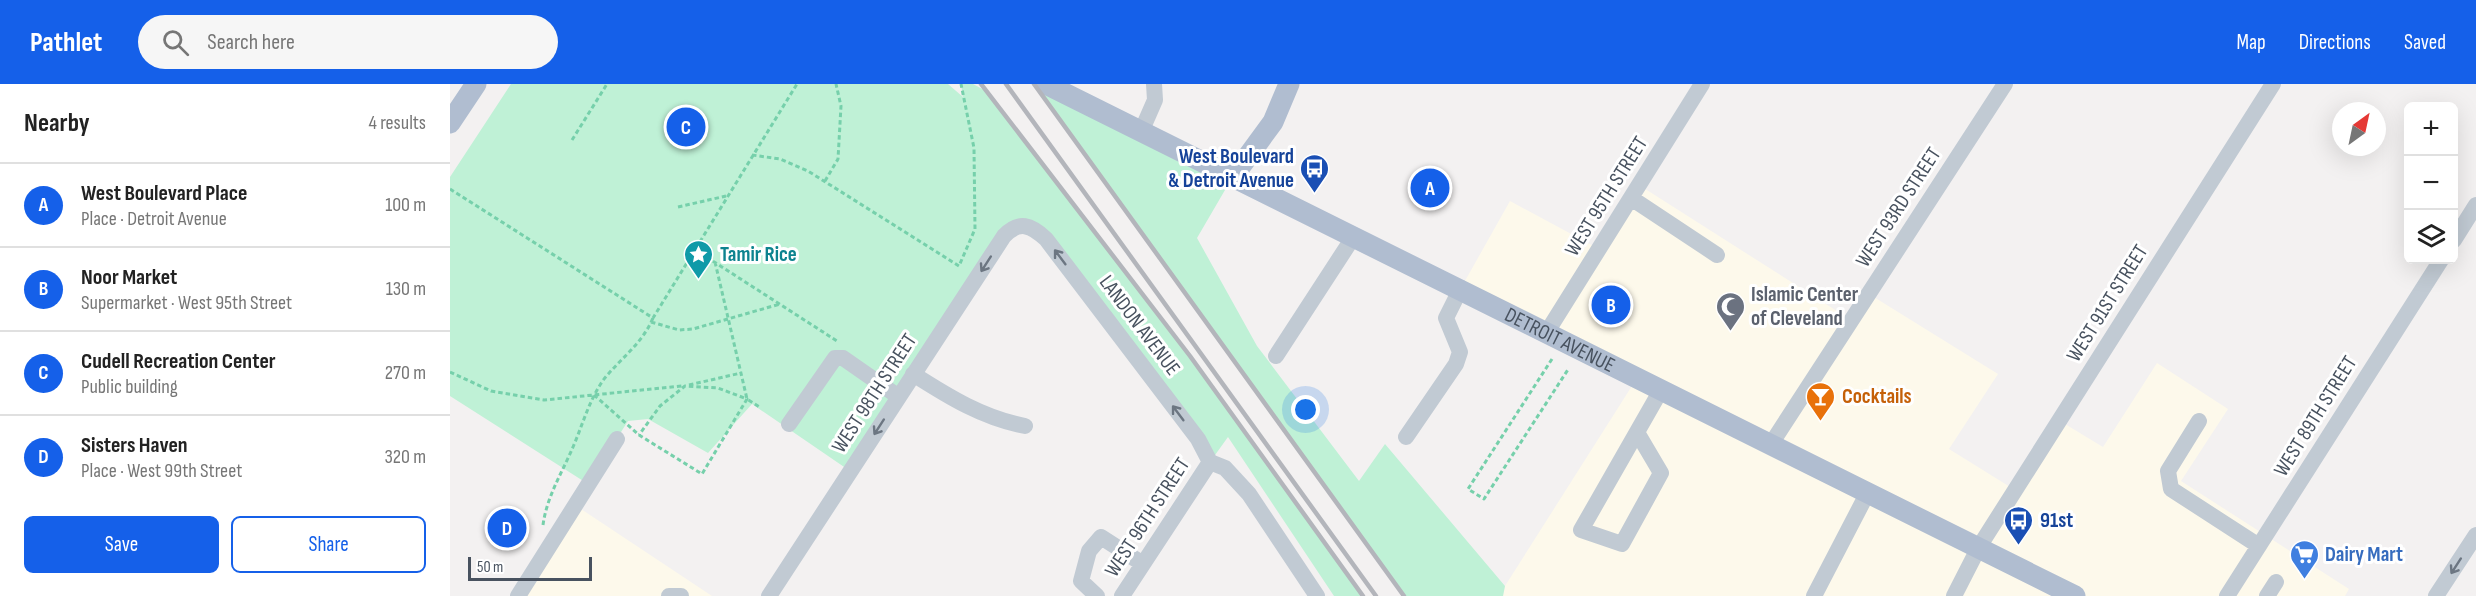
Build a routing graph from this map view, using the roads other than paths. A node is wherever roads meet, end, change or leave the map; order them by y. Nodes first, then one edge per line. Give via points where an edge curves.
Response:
1 (476, 84) edge
2 (1046, 84) edge
3 (1154, 84) edge
4 (1289, 84) edge
5 (1702, 84) edge
6 (2005, 84) edge
7 (2273, 84) edge
8 (450, 123) edge
9 (1141, 132) junction
10 (1232, 178) junction
11 (1631, 198) junction
12 (2476, 205) edge
13 (1025, 225) joint
14 (2458, 234) edge
15 (1354, 236) junction
16 (1717, 255) dead end
17 (2438, 264) edge
18 (1461, 288) junction
19 (1547, 332) junction
20 (1276, 356) dead end
21 (913, 374) junction
22 (1661, 390) junction
23 (899, 397) junction
24 (2199, 422) dead end
25 (789, 424) dead end
26 (1025, 426) dead end
27 (1638, 434) junction
28 (1406, 436) dead end
29 (617, 439) dead end
30 (1771, 444) junction
31 (1210, 462) junction
32 (1868, 492) junction
33 (2476, 535) edge
34 (2259, 546) junction
35 (1979, 547) junction
36 (1143, 564) junction
37 (518, 596) edge
38 (669, 596) edge
39 (681, 596) edge
40 (769, 596) edge
41 (1097, 596) edge
42 (1122, 596) edge
43 (1317, 596) edge
44 (1814, 596) edge
45 (1954, 596) edge
46 (2075, 596) edge
47 (2228, 596) edge
48 (2436, 596) edge

1 - 8 main road
2 - 9 main road, DETROIT AVENUE
3 - 9 street via 1155,100
4 - 10 main road via 1273,122
5 - 11 street, WEST 95TH STREET
6 - 30 street, WEST 93RD STREET
7 - 35 street, WEST 91ST STREET
9 - 10 main road, DETROIT AVENUE
10 - 15 main road, DETROIT AVENUE
11 - 16 street
11 - 19 street, WEST 95TH STREET
12 - 14 street
13 -> 21 street, WEST 98TH STREET via 1013,226 1004,236
31 -> 13 street, LANDON AVENUE via 1198,439 1046,239
15 - 18 main road, DETROIT AVENUE
15 - 20 street
17 - 34 street, WEST 89TH STREET
18 - 19 main road, DETROIT AVENUE
18 - 28 street via 1446,318 1460,352 1456,364
19 - 22 main road, DETROIT AVENUE
21 - 23 street, WEST 98TH STREET
21 - 26 street via 973,410 998,421
22 - 27 street
22 - 30 main road, DETROIT AVENUE
23 - 25 street via 843,358 835,358
23 -> 40 street, WEST 98TH STREET
24 - 34 street via 2168,471 2170,489
27 - 27 street via 1604,492 1581,530 1622,544 1661,473
29 - 37 street
30 - 32 main road, DETROIT AVENUE
31 - 36 street, WEST 96TH STREET
31 - 43 street via 1225,468 1249,494
32 - 35 main road, DETROIT AVENUE
32 - 44 street
33 -> 48 street
34 - 47 street, WEST 89TH STREET
35 - 45 street, WEST 91ST STREET
35 - 46 main road, DETROIT AVENUE
36 - 41 street via 1101,537 1089,551 1081,581
36 - 42 street, WEST 96TH STREET
38 - 39 street

